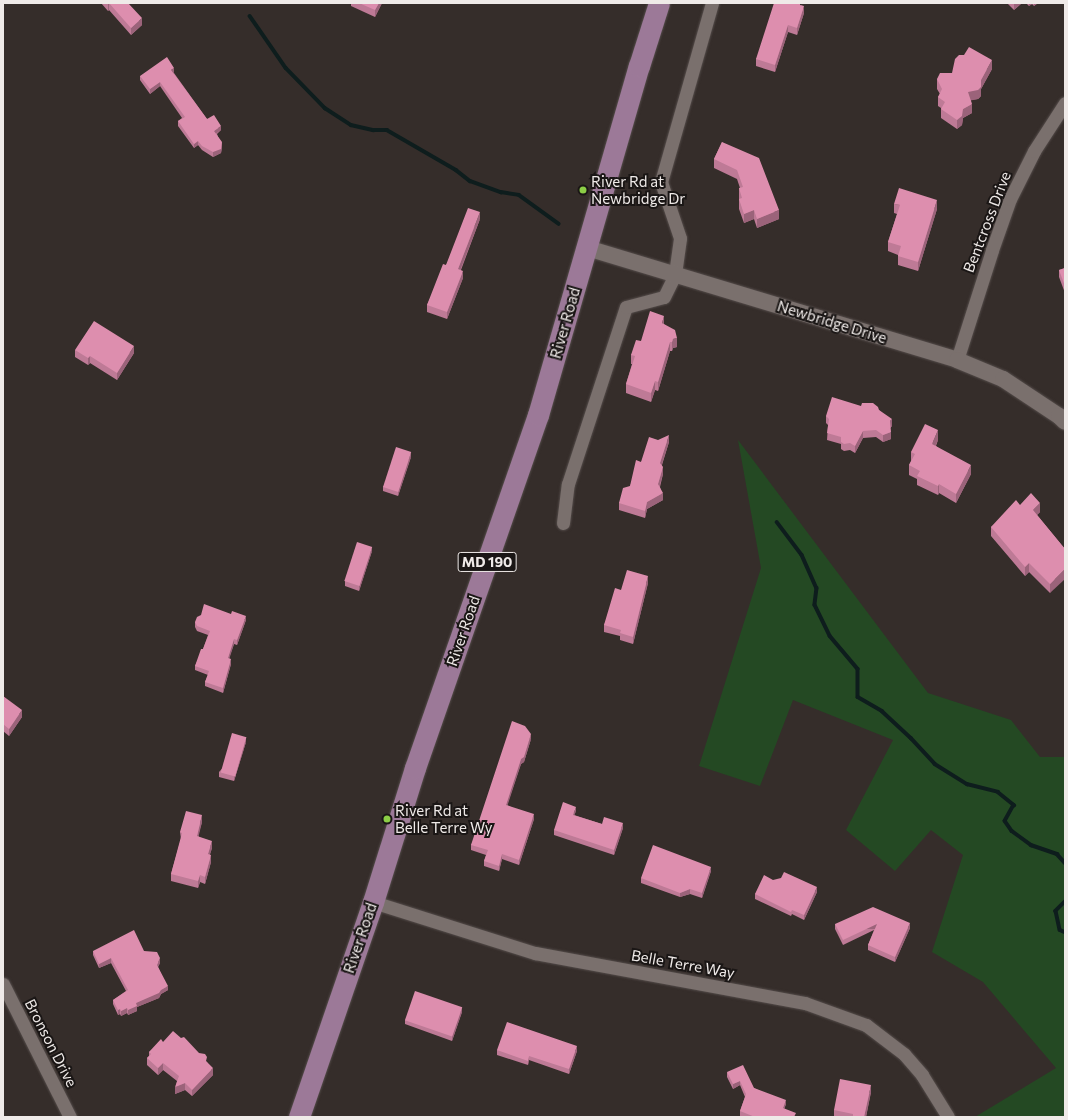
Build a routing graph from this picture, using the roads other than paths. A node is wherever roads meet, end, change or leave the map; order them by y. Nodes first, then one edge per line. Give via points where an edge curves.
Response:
1 (659, 3) edge
2 (712, 3) edge
3 (1065, 104) edge
4 (587, 248) junction
5 (675, 274) junction
6 (958, 360) junction
7 (1065, 422) edge
8 (563, 524) dead end
9 (373, 902) junction
10 (3, 984) edge
11 (70, 1117) edge
12 (298, 1117) edge
13 (948, 1117) edge

1 - 4 main road, River Road / MD 190
2 - 5 street via 661,182 680,238
3 - 6 street, Bentcross Drive via 1034,151 1010,199
4 - 5 street, Newbridge Drive
4 - 9 main road, River Road / MD 190 via 538,415 415,768
5 - 6 street, Newbridge Drive
5 - 8 street via 664,297 626,307 568,484
6 - 7 street, Newbridge Drive via 1003,379
9 - 12 main road, River Road / MD 190
9 - 13 street, Belle Terre Way via 535,952 805,1003 866,1024 904,1054 922,1075
10 - 11 street, Bronson Drive

